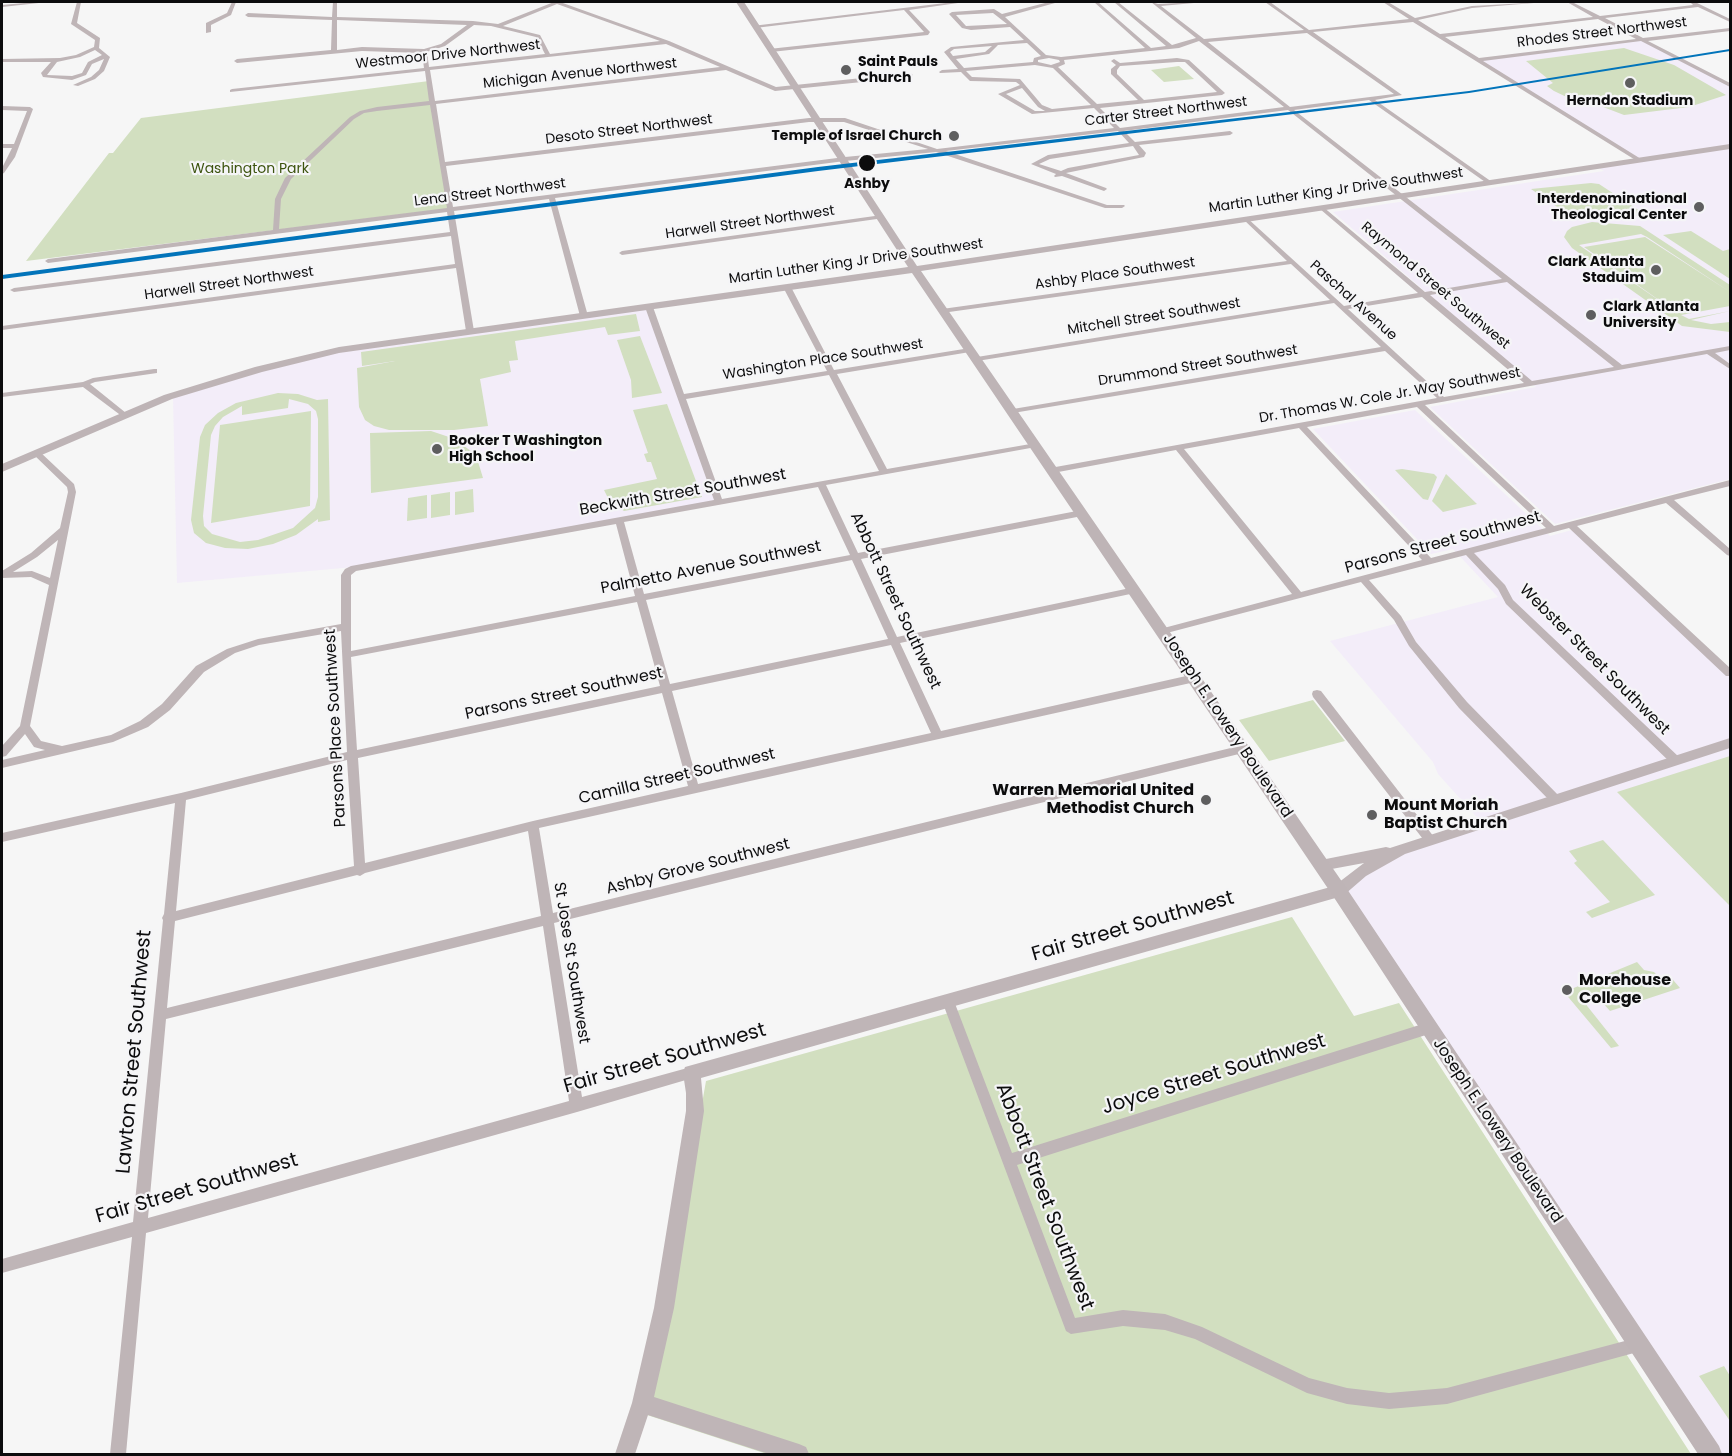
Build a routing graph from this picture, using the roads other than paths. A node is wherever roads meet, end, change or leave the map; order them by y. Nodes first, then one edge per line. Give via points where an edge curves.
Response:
1 (46, 2) edge
2 (79, 2) edge
3 (234, 2) edge
4 (335, 2) edge
5 (557, 2) edge
6 (740, 2) edge
7 (759, 2) edge
8 (963, 2) edge
9 (1053, 2) edge
10 (1091, 2) edge
11 (1096, 2) edge
12 (1102, 2) edge
13 (1116, 2) edge
14 (1194, 2) edge
15 (1267, 2) edge
16 (1385, 2) edge
17 (1544, 2) edge
18 (1569, 2) edge
19 (1689, 2) edge
20 (1156, 3) edge
21 (2, 6) edge
22 (1698, 6) junction
23 (906, 10) junction
24 (248, 15) dead end
25 (1002, 16) junction
26 (335, 18) junction
27 (1600, 18) junction
28 (1414, 20) junction
29 (1731, 21) edge
30 (473, 23) junction
31 (500, 25) junction
32 (1011, 25) junction
33 (755, 26) junction
34 (1731, 29) edge
35 (1309, 31) junction
36 (208, 32) dead end
37 (1438, 36) junction
38 (1202, 40) junction
39 (1643, 40) junction
40 (1028, 41) junction
41 (667, 42) junction
42 (996, 45) junction
43 (1171, 47) junction
44 (96, 48) junction
45 (1149, 49) junction
46 (771, 50) junction
47 (334, 51) junction
48 (424, 51) junction
49 (1108, 54) junction
50 (105, 56) junction
51 (549, 56) junction
52 (1044, 56) junction
53 (952, 58) junction
54 (1061, 59) junction
55 (1476, 60) junction
56 (2, 61) edge
57 (55, 61) junction
58 (237, 61) dead end
59 (1035, 63) junction
60 (1119, 65) junction
61 (1055, 67) junction
62 (728, 68) junction
63 (429, 69) junction
64 (963, 70) junction
65 (942, 72) dead end
66 (910, 75) dead end
67 (76, 85) dead end
68 (1023, 86) junction
69 (1731, 86) edge
70 (795, 87) junction
71 (232, 91) dead end
72 (1372, 99) junction
73 (1143, 102) junction
74 (434, 103) junction
75 (4, 108) edge
76 (1098, 108) junction
77 (1288, 110) junction
78 (1051, 111) junction
79 (817, 119) junction
80 (1120, 130) junction
81 (1230, 133) dead end
82 (1134, 144) junction
83 (2, 146) edge
84 (17, 146) junction
85 (985, 146) junction
86 (1731, 146) edge
87 (934, 150) junction
88 (845, 159) junction
89 (1639, 160) junction
90 (972, 162) junction
91 (444, 164) junction
92 (2, 172) edge
93 (1059, 174) junction
94 (1490, 183) junction
95 (1041, 186) junction
96 (1104, 189) dead end
97 (552, 197) junction
98 (1400, 197) junction
99 (1122, 206) dead end
100 (1322, 208) junction
101 (452, 209) junction
102 (882, 216) junction
103 (1246, 219) junction
104 (276, 232) junction
105 (455, 233) junction
106 (622, 253) dead end
107 (48, 261) dead end
108 (1292, 262) junction
109 (460, 265) junction
110 (917, 269) junction
111 (1507, 280) junction
112 (787, 287) junction
113 (14, 290) dead end
114 (1424, 294) junction
115 (1335, 301) junction
116 (649, 307) junction
117 (1343, 308) junction
118 (942, 311) junction
119 (584, 316) junction
120 (2, 328) edge
121 (470, 331) junction
122 (1387, 348) junction
123 (1731, 348) edge
124 (1709, 352) junction
125 (973, 355) junction
126 (1621, 368) junction
127 (1731, 368) edge
128 (154, 371) dead end
129 (832, 372) junction
130 (85, 384) junction
131 (1531, 385) junction
132 (2, 395) edge
133 (681, 397) junction
134 (1443, 400) junction
135 (1420, 405) junction
136 (1013, 411) junction
137 (123, 415) junction
138 (1301, 425) junction
139 (1036, 445) junction
140 (1178, 447) junction
141 (36, 453) junction
142 (2, 468) edge
143 (1053, 470) junction
144 (884, 472) junction
145 (821, 483) junction
146 (1731, 483) edge
147 (1668, 500) junction
148 (719, 501) junction
149 (1082, 513) junction
150 (619, 520) junction
151 (1570, 525) junction
152 (64, 530) junction
153 (1553, 530) junction
154 (1468, 552) junction
155 (1731, 553) edge
156 (855, 556) junction
157 (1429, 562) junction
158 (2, 575) edge
159 (1363, 579) junction
160 (346, 583) joint
161 (54, 584) junction
162 (1135, 590) junction
163 (1299, 596) junction
164 (640, 597) junction
165 (346, 627) junction
166 (1162, 631) junction
167 (893, 639) junction
168 (346, 655) junction
169 (1731, 673) edge
170 (1195, 678) junction
171 (665, 687) junction
172 (1317, 694) dead end
173 (25, 727) junction
174 (937, 734) junction
175 (1731, 743) edge
176 (66, 749) junction
177 (1243, 749) junction
178 (2, 753) edge
179 (352, 755) junction
180 (1676, 761) junction
181 (2, 764) edge
182 (694, 790) junction
183 (181, 797) junction
184 (1556, 800) junction
185 (533, 825) junction
186 (2, 837) edge
187 (1430, 840) junction
188 (1400, 850) junction
189 (1321, 865) junction
190 (360, 871) junction
191 (1339, 891) junction
192 (168, 918) junction
193 (548, 921) junction
194 (948, 1001) junction
195 (160, 1016) junction
196 (1429, 1028) junction
197 (691, 1073) junction
198 (577, 1106) junction
199 (1010, 1160) junction
200 (140, 1227) junction
201 (2, 1266) edge
202 (1640, 1345) junction
203 (642, 1403) junction
204 (784, 1452) edge
205 (118, 1455) edge
206 (625, 1455) edge
207 (1711, 1455) edge

1 - 21 street
2 - 44 street via 74,24 98,39
3 - 36 street via 229,14 208,24
4 - 26 street
5 - 31 street
5 - 41 street
6 - 7 street
6 - 33 main road, Joseph E. Lowery Boulevard
8 - 23 street
9 - 25 street
10 - 11 street
11 - 12 street
11 - 45 street
13 - 43 street
14 - 20 street
15 - 35 street
16 - 28 street
17 - 28 street via 1472,7
18 - 27 street
19 - 22 street
20 - 38 street
22 - 27 street
22 - 29 street
23 - 33 street
23 - 46 street via 928,33
24 - 26 street
25 - 32 street
25 - 32 street via 990,10 952,14 964,27
26 - 30 street
26 - 47 street
27 - 37 street
27 - 39 street
28 - 35 street
28 - 37 street
30 - 31 street
30 - 48 street via 443,45
31 - 51 street via 538,36
32 - 40 street
33 - 46 main road, Joseph E. Lowery Boulevard
34 - 39 street, Rhodes Street Northwest
35 - 38 street
35 - 72 street, Carter Street Northwest via 1399,95
37 - 55 street
38 - 43 street
38 - 77 street
39 - 55 street, Rhodes Street Northwest
39 - 69 street
40 - 42 street
40 - 52 street
41 - 51 street, Westmoor Drive Northwest
41 - 62 street
42 - 53 street via 987,54
42 - 53 street via 947,50
43 - 45 street
44 - 50 street
44 - 57 street
45 - 49 street
46 - 70 main road, Joseph E. Lowery Boulevard
47 - 48 street
47 - 58 street
48 - 63 street
49 - 54 street
49 - 60 street
50 - 57 street via 90,63 84,74 72,78 45,76
50 - 67 street via 101,71
51 - 63 street, Westmoor Drive Northwest
52 - 54 street
52 - 59 street
53 - 64 street
54 - 61 street via 1062,64
55 - 89 street
56 - 57 street
59 - 61 street
59 - 64 street
60 - 73 street via 1114,74
60 - 73 street via 1187,61 1222,93
61 - 76 street
62 - 70 street via 775,89
62 - 74 street, Michigan Avenue Northwest
63 - 71 street, Westmoor Drive Northwest
63 - 74 street
64 - 65 street
64 - 68 street via 976,81 1010,78
66 - 70 street
68 - 78 street via 1040,106
68 - 78 street via 1001,94 1034,113
70 - 79 main road, Joseph E. Lowery Boulevard
72 - 77 street, Carter Street Northwest
72 - 94 street
73 - 76 street
74 - 91 street
74 - 104 street, Michigan Avenue Northwest via 376,109 352,117 288,178 278,199
75 - 84 street via 30,109
76 - 78 street
76 - 80 street
77 - 80 street, Carter Street Northwest
77 - 98 street
79 - 87 street, Desoto Street Northwest via 845,120
79 - 88 main road, Joseph E. Lowery Boulevard
79 - 91 street, Desoto Street Northwest
80 - 82 street
80 - 85 street, Carter Street Northwest
81 - 82 street
82 - 93 street via 1142,156
82 - 93 street via 1048,157 1034,164
83 - 84 street
84 - 92 street
85 - 87 street, Carter Street Northwest
85 - 90 street
86 - 89 main road, Martin Luther King Jr Drive Southwest
87 - 88 street, Lena Street Northwest
87 - 90 street, Desoto Street Northwest
88 - 97 street, Lena Street Northwest
88 - 102 main road, Joseph E. Lowery Boulevard
89 - 94 main road, Martin Luther King Jr Drive Southwest
90 - 95 street, Desoto Street Northwest
91 - 101 street
93 - 95 street
93 - 96 street
94 - 98 main road, Martin Luther King Jr Drive Southwest
95 - 99 street, Desoto Street Northwest via 1107,207
97 - 101 street, Lena Street Northwest
97 - 119 street
98 - 100 main road, Martin Luther King Jr Drive Southwest
98 - 111 street
100 - 103 main road, Martin Luther King Jr Drive Southwest
100 - 114 street, Raymond Street Southwest
101 - 104 street, Lena Street Northwest
101 - 105 street
102 - 106 street, Harwell Street Northwest
102 - 110 main road, Joseph E. Lowery Boulevard
103 - 108 street, Paschal Avenue
103 - 110 main road, Martin Luther King Jr Drive Southwest
104 - 107 street, Lena Street Northwest
105 - 109 street
105 - 113 street
108 - 115 street, Paschal Avenue
108 - 118 street, Ashby Place Southwest
109 - 120 street, Harwell Street Northwest
109 - 121 street
110 - 112 main road, Martin Luther King Jr Drive Southwest
110 - 118 main road, Joseph E. Lowery Boulevard
111 - 114 street
111 - 126 street
112 - 116 main road, Martin Luther King Jr Drive Southwest
112 - 129 street
114 - 117 street
114 - 131 street, Raymond Street Southwest
115 - 117 street, Paschal Avenue
115 - 125 street, Mitchell Street Southwest
116 - 119 main road, Martin Luther King Jr Drive Southwest
116 - 133 street
117 - 122 street, Paschal Avenue
118 - 125 main road, Joseph E. Lowery Boulevard
119 - 121 main road, Martin Luther King Jr Drive Southwest
121 - 137 main road, Martin Luther King Jr Drive Southwest via 295,359 214,382
122 - 134 street, Paschal Avenue
122 - 136 street, Drummond Street Southwest
123 - 124 street, Dr. Thomas W. Cole Jr. Way Southwest
124 - 126 street, Dr. Thomas W. Cole Jr. Way Southwest
124 - 127 street
125 - 129 street, Washington Place Southwest
125 - 136 main road, Joseph E. Lowery Boulevard
126 - 131 street, Dr. Thomas W. Cole Jr. Way Southwest
128 - 130 street
129 - 133 street, Washington Place Southwest
129 - 144 street
130 - 132 street
130 - 137 street
131 - 134 street, Dr. Thomas W. Cole Jr. Way Southwest
133 - 148 street
134 - 135 street, Dr. Thomas W. Cole Jr. Way Southwest
135 - 138 street, Dr. Thomas W. Cole Jr. Way Southwest
135 - 153 street
136 - 139 main road, Joseph E. Lowery Boulevard
137 - 141 main road, Martin Luther King Jr Drive Southwest
138 - 140 street, Dr. Thomas W. Cole Jr. Way Southwest
138 - 157 street
139 - 143 main road, Joseph E. Lowery Boulevard
139 - 144 street, Beckwith Street Southwest
140 - 143 street, Dr. Thomas W. Cole Jr. Way Southwest
140 - 163 street
141 - 142 main road, Martin Luther King Jr Drive Southwest
141 - 152 street via 71,486
143 - 149 main road, Joseph E. Lowery Boulevard
144 - 145 street, Beckwith Street Southwest
145 - 148 street, Beckwith Street Southwest
145 - 156 street, Abbott Street Southwest
146 - 147 street, Parsons Street Southwest
147 - 151 street, Parsons Street Southwest
147 - 155 street
148 - 150 street, Beckwith Street Southwest
149 - 156 street, Palmetto Avenue Southwest
149 - 162 main road, Joseph E. Lowery Boulevard
150 - 160 street, Beckwith Street Southwest via 354,568 346,575
150 - 164 street
151 - 153 street, Parsons Street Southwest
151 - 169 street
152 - 158 street
152 - 161 street
153 - 154 street, Parsons Street Southwest
154 - 157 street, Parsons Street Southwest
154 - 180 street, Webster Street Southwest via 1502,587 1509,602
156 - 164 street, Palmetto Avenue Southwest
156 - 167 street, Abbott Street Southwest
157 - 159 street, Parsons Street Southwest
158 - 161 street via 32,574
159 - 163 street, Parsons Street Southwest
159 - 184 street via 1398,618 1412,645 1463,705
160 - 165 street, Parsons Place Southwest
161 - 173 street
162 - 166 main road, Joseph E. Lowery Boulevard
162 - 167 street, Parsons Street Southwest
163 - 166 street, Parsons Street Southwest
164 - 168 street, Palmetto Avenue Southwest
164 - 171 street
165 - 168 street, Parsons Place Southwest
165 - 176 street via 258,642 231,651 200,669 166,707 144,724 113,738
166 - 170 main road, Joseph E. Lowery Boulevard
167 - 171 street, Parsons Street Southwest
167 - 174 street, Abbott Street Southwest
168 - 179 street, Parsons Place Southwest
170 - 174 street, Camilla Street Southwest
170 - 177 main road, Joseph E. Lowery Boulevard
171 - 179 street, Parsons Street Southwest
171 - 182 street
172 - 187 street
173 - 176 street via 38,744
173 - 178 street
174 - 182 street, Camilla Street Southwest
175 - 180 street
176 - 181 street
177 - 189 main road, Joseph E. Lowery Boulevard
177 - 193 street, Ashby Grove Southwest
179 - 183 street, Parsons Street Southwest
179 - 190 street, Parsons Place Southwest
180 - 184 street
182 - 185 street, Camilla Street Southwest
183 - 186 street, Parsons Street Southwest
183 - 192 street, Lawton Street Southwest
184 - 187 street
185 - 190 street, Camilla Street Southwest
185 - 193 street, St Jose St Southwest
187 - 188 street
188 - 189 street
188 - 191 street via 1361,872
189 - 191 main road, Joseph E. Lowery Boulevard
190 - 192 street, Camilla Street Southwest
191 - 194 street, Fair Street Southwest
191 - 196 main road, Joseph E. Lowery Boulevard
192 - 195 street, Lawton Street Southwest
193 - 195 street, Ashby Grove Southwest
193 - 198 street, St Jose St Southwest
194 - 197 street, Fair Street Southwest
194 - 199 street, Abbott Street Southwest
195 - 200 street, Lawton Street Southwest
196 - 199 street, Joyce Street Southwest
196 - 202 main road, Joseph E. Lowery Boulevard
197 - 198 street, Fair Street Southwest
197 - 203 street via 695,1111 664,1308
198 - 200 street, Fair Street Southwest
199 - 202 street, Abbott Street Southwest via 1071,1326 1123,1318 1165,1322 1197,1332 1306,1385 1347,1396 1389,1401 1447,1396
200 - 201 street, Fair Street Southwest
200 - 205 street, Lawton Street Southwest
202 - 207 main road, Joseph E. Lowery Boulevard
203 - 204 street
203 - 206 street

